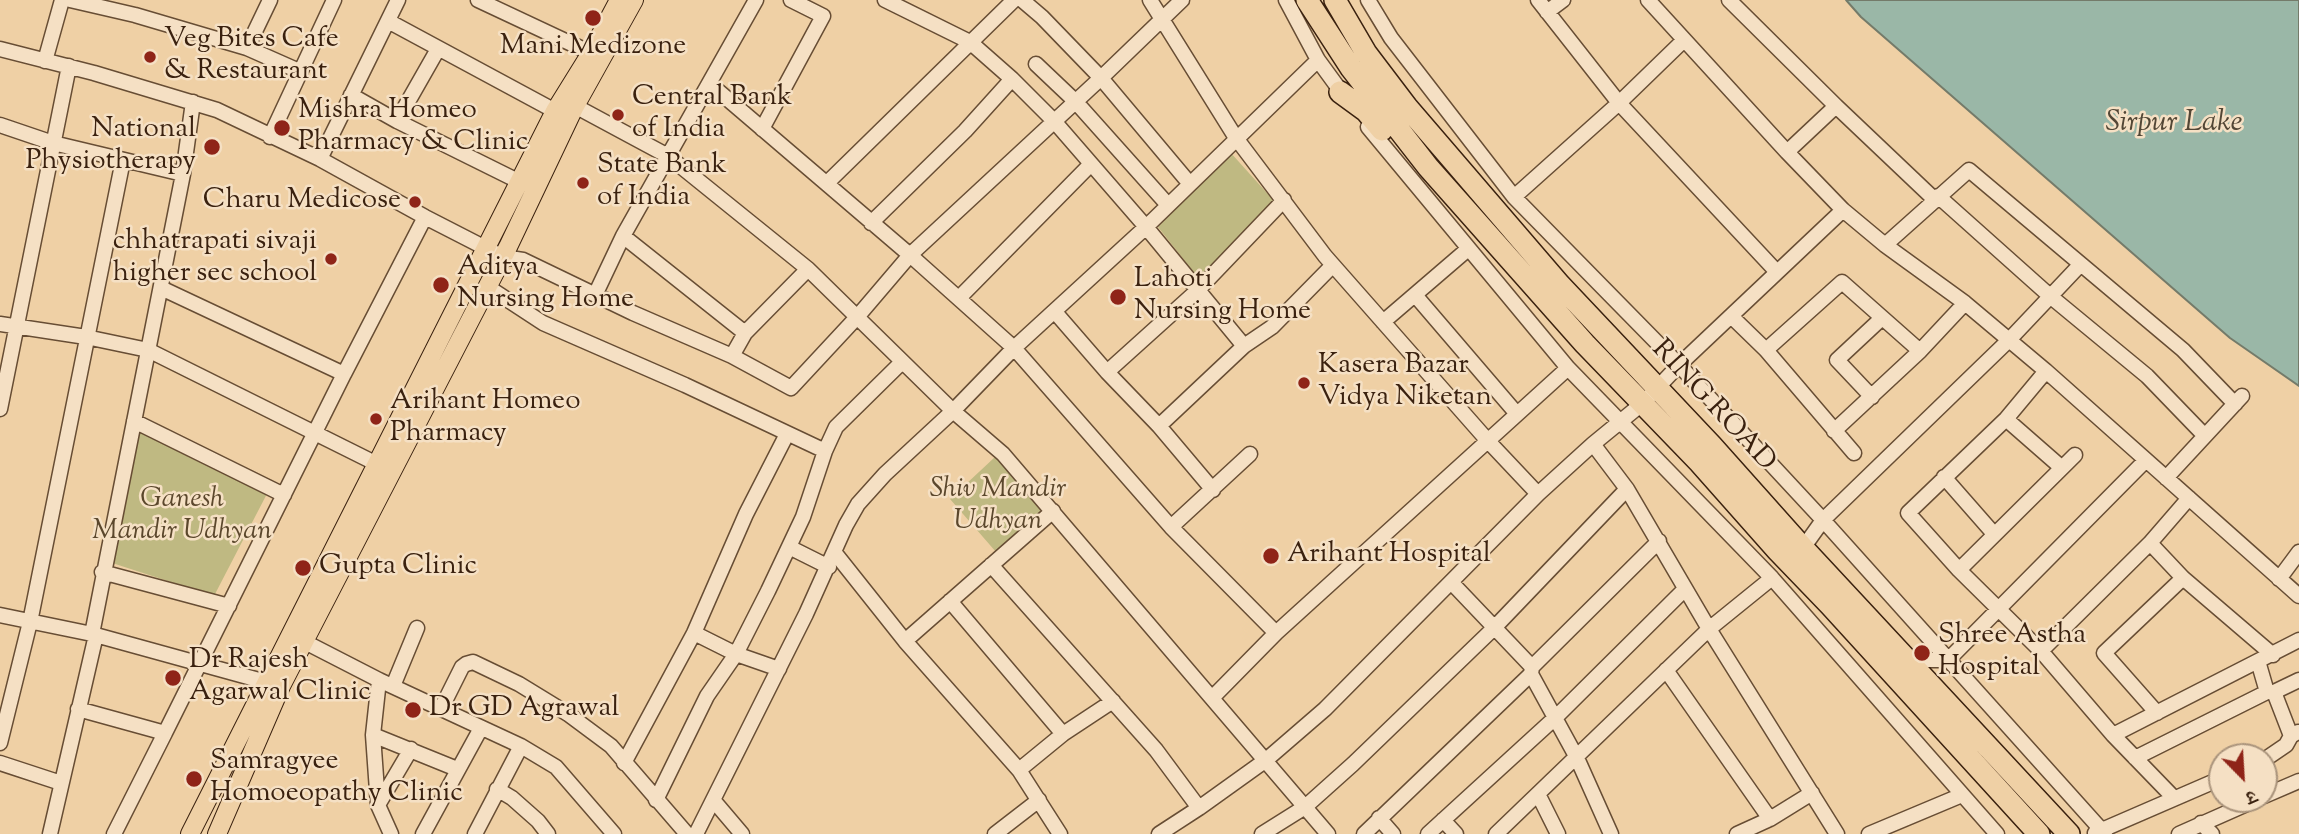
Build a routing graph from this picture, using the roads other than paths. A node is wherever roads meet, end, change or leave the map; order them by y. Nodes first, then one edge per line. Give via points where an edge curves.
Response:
1 (62, 0) edge
2 (70, 0) edge
3 (334, 0) edge
4 (398, 0) edge
5 (478, 0) edge
6 (756, 0) edge
7 (791, 0) edge
8 (885, 0) edge
9 (1014, 0) edge
10 (1022, 0) edge
11 (1150, 0) edge
12 (1182, 0) edge
13 (1286, 0) edge
14 (1307, 0) edge
15 (1335, 0) edge
16 (1368, 0) edge
17 (1563, 0) edge
18 (1648, 0) edge
19 (1729, 0) edge
20 (266, 1) edge
21 (628, 1) edge
22 (902, 4) edge
23 (1543, 6) edge
24 (1161, 20) junction
25 (388, 21) junction
26 (1684, 40) junction
27 (970, 41) junction
28 (247, 48) junction
29 (0, 49) edge
30 (438, 49) junction
31 (591, 53) junction
32 (1318, 60) junction
33 (45, 61) junction
34 (1036, 64) dead end
35 (69, 66) junction
36 (299, 71) junction
37 (1101, 78) junction
38 (1012, 79) junction
39 (710, 84) junction
40 (1340, 92) junction
41 (351, 95) junction
42 (1076, 101) junction
43 (193, 102) junction
44 (1619, 103) junction
45 (575, 106) junction
46 (1836, 106) junction
47 (555, 111) junction
48 (397, 121) junction
49 (1054, 121) junction
50 (0, 125) edge
51 (762, 129) junction
52 (270, 137) junction
53 (1236, 138) junction
54 (53, 143) junction
55 (1787, 152) junction
56 (668, 156) junction
57 (320, 159) junction
58 (123, 160) junction
59 (1091, 164) junction
60 (1428, 167) junction
61 (183, 174) junction
62 (520, 181) junction
63 (827, 183) junction
64 (1189, 184) junction
65 (1514, 197) junction
66 (1936, 198) junction
67 (1284, 200) junction
68 (1168, 205) junction
69 (1843, 210) junction
70 (425, 217) junction
71 (871, 223) junction
72 (1146, 227) junction
73 (623, 236) junction
74 (1885, 245) junction
75 (485, 248) junction
76 (1468, 250) junction
77 (910, 255) junction
78 (503, 257) junction
79 (1333, 265) junction
80 (2080, 265) junction
81 (808, 269) junction
82 (1776, 271) junction
83 (488, 287) junction
84 (161, 288) junction
85 (1198, 290) junction
86 (596, 293) junction
87 (1415, 295) junction
88 (2050, 296) junction
89 (960, 298) junction
90 (1965, 303) junction
91 (1055, 312) junction
92 (1731, 316) junction
93 (858, 317) junction
94 (1882, 318) junction
95 (1383, 322) junction
96 (0, 324) edge
97 (15, 327) junction
98 (745, 333) junction
99 (86, 337) junction
100 (2009, 340) junction
101 (1244, 346) junction
102 (1014, 348) junction
103 (148, 350) junction
104 (1766, 350) junction
105 (1920, 351) junction
106 (732, 356) junction
107 (902, 362) junction
108 (1679, 365) junction
109 (1569, 368) junction
110 (2046, 371) junction
111 (1107, 372) junction
112 (344, 374) junction
113 (1651, 396) junction
114 (1872, 397) junction
115 (0, 409) edge
116 (953, 411) junction
117 (1517, 414) junction
118 (2006, 419) junction
119 (134, 421) junction
120 (1621, 421) junction
121 (1159, 426) junction
122 (1834, 431) junction
123 (314, 433) junction
124 (788, 434) junction
125 (2205, 436) junction
126 (1488, 441) junction
127 (1593, 444) junction
128 (825, 451) junction
129 (1854, 453) dead end
130 (1250, 454) dead end
131 (2075, 455) dead end
132 (2147, 460) junction
133 (377, 464) junction
134 (2062, 468) junction
135 (1944, 477) junction
136 (2166, 478) junction
137 (1627, 489) junction
138 (1213, 490) junction
139 (1538, 494) junction
140 (284, 495) junction
141 (2189, 498) junction
142 (1053, 511) junction
143 (1823, 520) junction
144 (1171, 527) junction
145 (1994, 534) junction
146 (1659, 541) junction
147 (2150, 543) junction
148 (789, 547) junction
149 (1803, 548) junction
150 (2299, 552) edge
151 (835, 553) junction
152 (991, 565) junction
153 (829, 567) junction
154 (1959, 570) junction
155 (103, 572) junction
156 (1772, 578) junction
157 (2183, 578) junction
158 (2279, 579) junction
159 (1451, 582) junction
160 (1685, 589) junction
161 (2299, 596) edge
162 (950, 601) junction
163 (229, 606) junction
164 (1997, 608) junction
165 (0, 615) edge
166 (30, 622) junction
167 (417, 628) dead end
168 (1494, 628) junction
169 (1709, 629) junction
170 (694, 633) junction
171 (1276, 633) junction
172 (94, 635) junction
173 (298, 640) junction
174 (2299, 640) edge
175 (905, 641) junction
176 (2041, 652) junction
177 (736, 654) junction
178 (2273, 654) junction
179 (1909, 660) junction
180 (1948, 660) junction
181 (2258, 661) junction
182 (198, 664) junction
183 (779, 669) junction
184 (1532, 670) junction
185 (1667, 670) junction
186 (2299, 680) edge
187 (386, 683) junction
188 (274, 684) junction
189 (2271, 692) junction
190 (1213, 697) junction
191 (1112, 701) junction
192 (78, 709) junction
193 (441, 709) junction
194 (2157, 713) junction
195 (1556, 717) junction
196 (481, 728) junction
197 (165, 733) junction
198 (2295, 733) edge
199 (1063, 734) junction
200 (2113, 734) junction
201 (373, 735) junction
202 (0, 743) edge
203 (521, 746) junction
204 (411, 749) junction
205 (2278, 750) edge
206 (1577, 758) junction
207 (2135, 758) junction
208 (1266, 760) junction
209 (624, 763) junction
210 (0, 764) edge
211 (457, 769) junction
212 (1019, 770) junction
213 (2299, 781) edge
214 (61, 783) junction
215 (2208, 784) edge
216 (497, 789) junction
217 (2278, 790) edge
218 (1812, 793) junction
219 (1538, 794) junction
220 (1962, 795) junction
221 (2175, 799) junction
222 (656, 800) junction
223 (1039, 800) junction
224 (714, 801) junction
225 (379, 805) junction
226 (1305, 807) junction
227 (1199, 808) junction
228 (2234, 813) edge
229 (1379, 818) junction
230 (1769, 819) junction
231 (1443, 820) junction
232 (534, 827) edge
233 (2206, 829) edge
234 (2100, 833) edge
235 (50, 834) edge
236 (114, 834) edge
237 (190, 834) edge
238 (217, 834) edge
239 (391, 834) edge
240 (423, 834) edge
241 (475, 834) edge
242 (548, 834) edge
243 (614, 834) edge
244 (687, 834) edge
245 (696, 834) edge
246 (741, 834) edge
247 (995, 834) edge
248 (1060, 834) edge
249 (1160, 834) edge
250 (1262, 834) edge
251 (1328, 834) edge
252 (1364, 834) edge
253 (1393, 834) edge
254 (1428, 834) edge
255 (1456, 834) edge
256 (1496, 834) edge
257 (1558, 834) edge
258 (1611, 834) edge
259 (1737, 834) edge
260 (1837, 834) edge
261 (1869, 834) edge
262 (1997, 834) edge
263 (2039, 834) edge
264 (2069, 834) edge
265 (2179, 834) edge

1 - 33 street
2 - 28 street
3 - 36 street
4 - 25 street
5 - 31 street
6 - 39 street
7 - 51 street via 823,16
8 - 22 street
9 - 27 street
10 - 37 street
11 - 24 street
12 - 24 street
13 - 32 street
14 - 60 highway, RING ROAD via 1351,68
15 - 113 highway, RING ROAD via 1366,53 1407,107
16 - 65 street via 1391,38
17 - 23 street
18 - 26 street
19 - 46 street
20 - 28 street
21 - 31 main road
21 - 45 main road
22 - 27 street
23 - 44 street
24 - 37 street
24 - 53 street
25 - 30 street
25 - 41 street
26 - 44 street
26 - 55 street
27 - 38 street
27 - 63 street
28 - 36 street
29 - 33 street
30 - 47 street
30 - 48 street
31 - 47 main road
32 - 40 street
32 - 53 street
33 - 35 street
34 - 42 street
35 - 43 street
35 - 54 street
36 - 52 street
37 - 42 street
37 - 64 street
38 - 49 street
38 - 71 street
39 - 51 street
39 - 56 street
40 - 60 highway via 1366,110 1404,159
40 - 76 street
41 - 48 street
41 - 57 street
42 - 49 street
42 - 68 street
43 - 52 street
43 - 61 street
44 - 65 street
44 - 82 street
45 - 56 street
45 - 78 main road
46 - 55 street
46 - 66 street
47 - 62 main road
48 - 62 street
49 - 59 street
49 - 77 street
50 - 54 street
51 - 63 street
52 - 57 street
53 - 64 street
53 - 67 street
54 - 58 street
54 - 97 street
55 - 69 street
56 - 73 street
56 - 81 street
57 - 70 street
58 - 61 street
58 - 99 street
59 - 72 street
59 - 89 street
60 - 113 highway, RING ROAD via 1585,344
61 - 84 street
62 - 75 main road
63 - 71 street
64 - 68 street
65 - 108 street
66 - 74 street
66 - 80 street via 1969,170
66 - 88 street
67 - 79 street
67 - 85 street
68 - 72 street
69 - 74 street
69 - 82 street
70 - 75 street
70 - 112 street
71 - 77 street
72 - 85 street
72 - 91 street
73 - 86 street
73 - 98 street
74 - 90 street
75 - 78 street
75 - 133 main road
76 - 87 street
76 - 109 street
77 - 89 street
77 - 93 street
78 - 83 main road
78 - 86 street via 523,260
79 - 95 street
79 - 101 street via 1272,327
80 - 88 street
80 - 125 street via 2238,400
81 - 93 street
81 - 98 street
82 - 92 street
83 - 124 street via 542,323
83 - 173 main road
84 - 103 street
84 - 112 street
85 - 101 street
85 - 111 street
86 - 106 street
87 - 95 street
87 - 117 street
88 - 100 street
88 - 125 street via 2147,376
89 - 102 street
90 - 100 street
90 - 105 street
91 - 102 street
91 - 111 street
92 - 104 street
92 - 108 street
93 - 106 street via 791,388
93 - 107 street
94 - 104 street via 1842,282
94 - 105 street
94 - 114 street via 1838,360
95 - 126 street
96 - 97 street
97 - 99 street
97 - 115 street
98 - 106 street
99 - 103 street
99 - 166 street
100 - 110 street
100 - 143 street
101 - 121 street
102 - 116 street
102 - 144 street
103 - 119 street
103 - 123 street
104 - 122 street
105 - 114 street
107 - 116 street
107 - 128 street via 835,427
108 - 113 street
108 - 143 street
109 - 117 street
109 - 120 street
110 - 118 street
110 - 132 street
111 - 121 street
112 - 123 street
113 - 120 street
113 - 149 highway, RING ROAD
113 - 263 highway, RING ROAD
114 - 122 street
116 - 142 street via 1003,454
116 - 151 street via 858,504
117 - 126 street
118 - 134 street
118 - 135 street
119 - 140 street
119 - 155 street
120 - 127 street
120 - 156 street
121 - 138 street
122 - 129 street
123 - 133 street
123 - 140 street
124 - 128 street
124 - 170 street via 746,514
125 - 136 street
126 - 139 street
126 - 171 street
127 - 137 street
127 - 139 street
128 - 148 street
130 - 138 street
131 - 134 street
132 - 136 street
132 - 164 street
133 - 173 main road
134 - 145 street
135 - 145 street
135 - 154 street via 1908,513
136 - 141 street
137 - 146 street
137 - 168 street
138 - 144 street
139 - 159 street
140 - 163 street
141 - 147 street
141 - 158 street
142 - 152 street
142 - 190 street
143 - 149 street
143 - 180 street
144 - 171 street
145 - 154 street
146 - 160 street
146 - 184 street
147 - 157 street
147 - 176 street
148 - 153 street
148 - 177 street
149 - 179 highway, RING ROAD
150 - 158 street
151 - 153 street
151 - 175 street
152 - 162 street
152 - 191 street
153 - 183 street
154 - 164 street
155 - 163 street
155 - 172 street
156 - 169 street
156 - 220 street
157 - 178 street
157 - 194 street via 2104,653
158 - 161 street
159 - 168 street
159 - 208 street via 1325,709
160 - 169 street
160 - 195 street
162 - 175 street
162 - 199 street
163 - 182 street
164 - 176 street
164 - 180 street
165 - 166 street
166 - 172 street
166 - 202 street
167 - 187 street
168 - 184 street
168 - 226 street
169 - 185 street
169 - 218 street
170 - 177 street
170 - 209 street
171 - 190 street
172 - 182 street
172 - 192 street
173 - 187 street
173 - 188 main road
174 - 178 street
175 - 212 street
176 - 200 street
177 - 183 street
177 - 222 street via 707,696
178 - 181 street
179 - 180 street
179 - 264 highway, RING ROAD
180 - 234 street
181 - 189 street
181 - 194 street
182 - 188 street
182 - 197 street
183 - 224 street
184 - 195 street
184 - 229 street
185 - 206 street
185 - 230 street
186 - 189 street
187 - 193 street
187 - 201 street
188 - 237 main road
188 - 238 main road
189 - 198 street
189 - 207 street
190 - 208 street
191 - 199 street
191 - 227 street
192 - 197 street
192 - 214 street
193 - 196 street
193 - 209 street via 462,667 473,662 568,714 611,746
194 - 200 street
195 - 206 street
195 - 231 street
196 - 203 street
196 - 211 street
197 - 236 street
198 - 205 street
199 - 212 street
200 - 207 street
201 - 204 street
201 - 225 street
203 - 216 street
203 - 243 street via 556,767
204 - 211 street
204 - 225 street
206 - 219 street
206 - 258 street
207 - 221 street
208 - 226 street
208 - 227 street
209 - 222 street
210 - 214 street
211 - 240 street
212 - 223 street
213 - 217 street
214 - 235 street
215 - 221 street
216 - 232 street via 512,798
216 - 241 street
218 - 230 street
218 - 260 street
219 - 256 street
219 - 257 street
220 - 261 street
220 - 262 street
221 - 234 street
222 - 244 street
223 - 247 street
223 - 248 street
224 - 245 street
224 - 246 street
225 - 239 street
226 - 250 street
226 - 251 street
227 - 249 street
228 - 233 street
229 - 252 street
229 - 253 street
230 - 259 street
231 - 254 street
231 - 255 street
232 - 242 street
233 - 265 street

